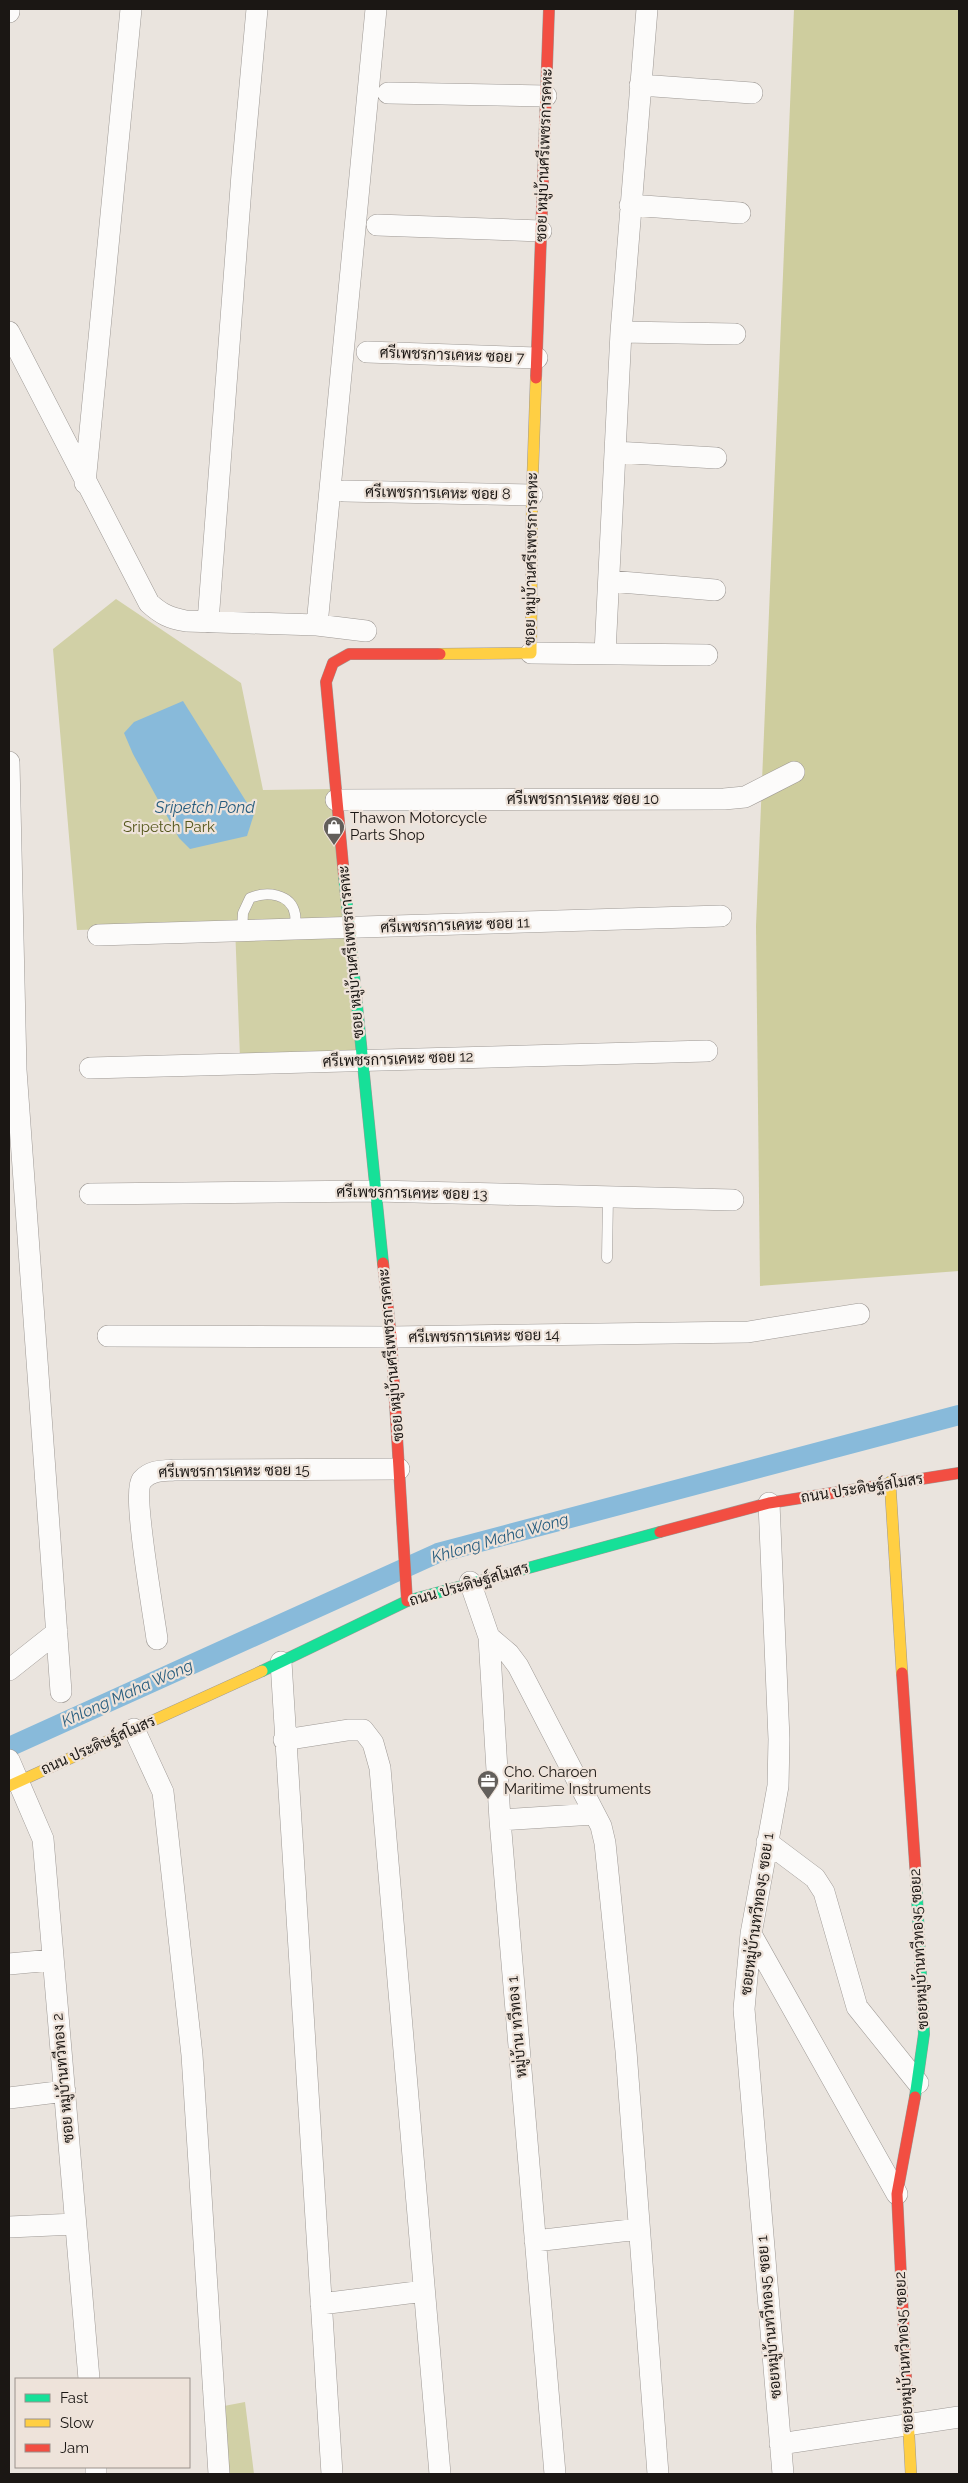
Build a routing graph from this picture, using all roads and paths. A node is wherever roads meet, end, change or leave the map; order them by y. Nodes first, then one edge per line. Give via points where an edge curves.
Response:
1 (131, 9) edge
2 (257, 9) edge
3 (376, 9) edge
4 (549, 9) edge
5 (648, 9) edge
6 (640, 85) junction
7 (752, 92) dead end
8 (388, 93) dead end
9 (546, 96) junction
10 (630, 205) junction
11 (740, 213) dead end
12 (377, 226) dead end
13 (541, 231) junction
14 (9, 332) edge
15 (621, 332) junction
16 (735, 334) dead end
17 (367, 352) dead end
18 (537, 358) junction
19 (615, 452) junction
20 (716, 458) dead end
21 (85, 483) junction
22 (344, 491) dead end
23 (532, 495) junction
24 (609, 581) junction
25 (715, 590) dead end
26 (208, 622) junction
27 (316, 625) junction
28 (366, 631) dead end
29 (531, 653) junction
30 (605, 653) junction
31 (707, 655) dead end
32 (9, 762) edge
33 (794, 772) dead end
34 (336, 800) junction
35 (721, 916) dead end
36 (349, 928) junction
37 (294, 930) junction
38 (242, 932) junction
39 (98, 935) dead end
40 (707, 1051) dead end
41 (361, 1060) junction
42 (90, 1068) dead end
43 (12, 1070) edge
44 (376, 1191) junction
45 (90, 1194) dead end
46 (608, 1197) junction
47 (733, 1200) dead end
48 (607, 1258) dead end
49 (859, 1314) dead end
50 (108, 1336) dead end
51 (391, 1337) junction
52 (399, 1470) junction
53 (959, 1473) edge
54 (890, 1482) junction
55 (769, 1503) junction
56 (470, 1582) junction
57 (407, 1601) junction
58 (58, 1632) junction
59 (489, 1637) junction
60 (157, 1639) dead end
61 (281, 1662) junction
62 (9, 1670) edge
63 (61, 1692) dead end
64 (134, 1729) junction
65 (284, 1740) junction
66 (13, 1774) edge
67 (594, 1814) junction
68 (500, 1820) junction
69 (767, 1842) junction
70 (751, 1934) junction
71 (52, 1960) junction
72 (9, 1964) edge
73 (918, 2083) junction
74 (65, 2092) junction
75 (9, 2098) edge
76 (897, 2194) junction
77 (75, 2224) junction
78 (9, 2227) edge
79 (638, 2229) junction
80 (535, 2241) junction
81 (424, 2291) junction
82 (321, 2304) junction
83 (89, 2378) edge
84 (959, 2416) edge
85 (907, 2424) junction
86 (780, 2444) junction
87 (219, 2474) edge
88 (332, 2474) edge
89 (440, 2474) edge
90 (555, 2474) edge
91 (658, 2474) edge
92 (782, 2474) edge
93 (911, 2474) edge

1 - 21 street
2 - 26 street
3 - 27 street
4 - 9 street, ซอย หมู่บ้านศรีเพชรการคหะ
5 - 6 street
6 - 7 street
6 - 10 street
8 - 9 street
9 - 13 street, ซอย หมู่บ้านศรีเพชรการคหะ
10 - 11 street
10 - 15 street
12 - 13 street
13 - 18 street, ซอย หมู่บ้านศรีเพชรการคหะ
14 - 21 street
15 - 16 street
15 - 19 street
17 - 18 street, ศรีเพชรการเคหะ ซอย 7
18 - 23 street, ซอย หมู่บ้านศรีเพชรการคหะ
19 - 20 street
19 - 24 street
21 - 26 street via 149,603 171,618
22 - 23 street, ศรีเพชรการเคหะ ซอย 8
23 - 29 street, ซอย หมู่บ้านศรีเพชรการคหะ
24 - 25 street
24 - 30 street
26 - 27 street
27 - 28 street
29 - 30 street
29 - 34 street, ซอย หมู่บ้านศรีเพชรการคหะ via 349,654 333,663 326,682
30 - 31 street
32 - 43 street
33 - 34 street, ศรีเพชรการเคหะ ซอย 10 via 745,797
34 - 36 street, ซอย หมู่บ้านศรีเพชรการคหะ
35 - 36 street, ศรีเพชรการเคหะ ซอย 11
36 - 37 street, ศรีเพชรการเคหะ ซอย 11
36 - 41 street, ซอย หมู่บ้านศรีเพชรการคหะ
37 - 38 street, ศรีเพชรการเคหะ ซอย 11
37 - 38 lane via 295,914 289,903 267,893 250,898 244,905
38 - 39 street, ศรีเพชรการเคหะ ซอย 11
40 - 41 street, ศรีเพชรการเคหะ ซอย 12
41 - 42 street, ศรีเพชรการเคหะ ซอย 12
41 - 44 street, ซอย หมู่บ้านศรีเพชรการคหะ
43 - 58 street
44 - 45 street, ศรีเพชรการเคหะ ซอย 13
44 - 46 street, ศรีเพชรการเคหะ ซอย 13
44 - 51 street, ซอย หมู่บ้านศรีเพชรการคหะ
46 - 47 street, ศรีเพชรการเคหะ ซอย 13
46 - 48 lane
49 - 51 street, ศรีเพชรการเคหะ ซอย 14 via 748,1332
50 - 51 street, ศรีเพชรการเคหะ ซอย 14
51 - 52 street, ซอย หมู่บ้านศรีเพชรการคหะ
52 - 57 street, ซอย หมู่บ้านศรีเพชรการคหะ
52 - 60 street, ศรีเพชรการเคหะ ซอย 15 via 152,1472 139,1487
53 - 54 street, ถนน ประดิษฐ์สโมสร
54 - 55 street, ถนน ประดิษฐ์สโมสร
54 - 73 street, ซอยหมู่บ้านทวีทอง5 ซอย2 via 924,2006
55 - 56 street, ถนน ประดิษฐ์สโมสร
55 - 69 street, ซอยหมู่บ้านทวีทอง5 ซอย 1 via 779,1739 778,1786
56 - 57 street, ถนน ประดิษฐ์สโมสร
56 - 59 street, หมู่บ้าน ทวีทอง 1
57 - 61 street, ถนน ประดิษฐ์สโมสร
58 - 62 street
58 - 63 street
59 - 67 street via 518,1666
59 - 68 street, หมู่บ้าน ทวีทอง 1
61 - 64 street, ถนน ประดิษฐ์สโมสร
61 - 65 street
64 - 66 street, ถนน ประดิษฐ์สโมสร
64 - 87 street via 163,1792 192,2055
65 - 81 street via 363,1730 373,1743 380,1768
65 - 82 street
66 - 71 street, ซอย หมู่บ้านทวีทอง 2 via 43,1839
67 - 68 street
67 - 79 street via 605,1843 626,2051
68 - 80 street, หมู่บ้าน ทวีทอง 1
69 - 70 street, ซอยหมู่บ้านทวีทอง5 ซอย 1
69 - 73 street via 798,1863 820,1885 856,2007
70 - 76 street
70 - 86 street, ซอยหมู่บ้านทวีทอง5 ซอย 1 via 744,2009
71 - 72 street
71 - 74 street, ซอย หมู่บ้านทวีทอง 2
73 - 76 street, ซอยหมู่บ้านทวีทอง5 ซอย2
74 - 75 street
74 - 77 street, ซอย หมู่บ้านทวีทอง 2
76 - 85 street, ซอยหมู่บ้านทวีทอง5 ซอย2
77 - 78 street
77 - 83 street, ซอย หมู่บ้านทวีทอง 2
79 - 80 street
79 - 91 street
80 - 90 street, หมู่บ้าน ทวีทอง 1
81 - 82 street
81 - 89 street
82 - 88 street
84 - 85 street
85 - 86 street
85 - 93 street, ซอยหมู่บ้านทวีทอง5 ซอย2
86 - 92 street, ซอยหมู่บ้านทวีทอง5 ซอย 1

